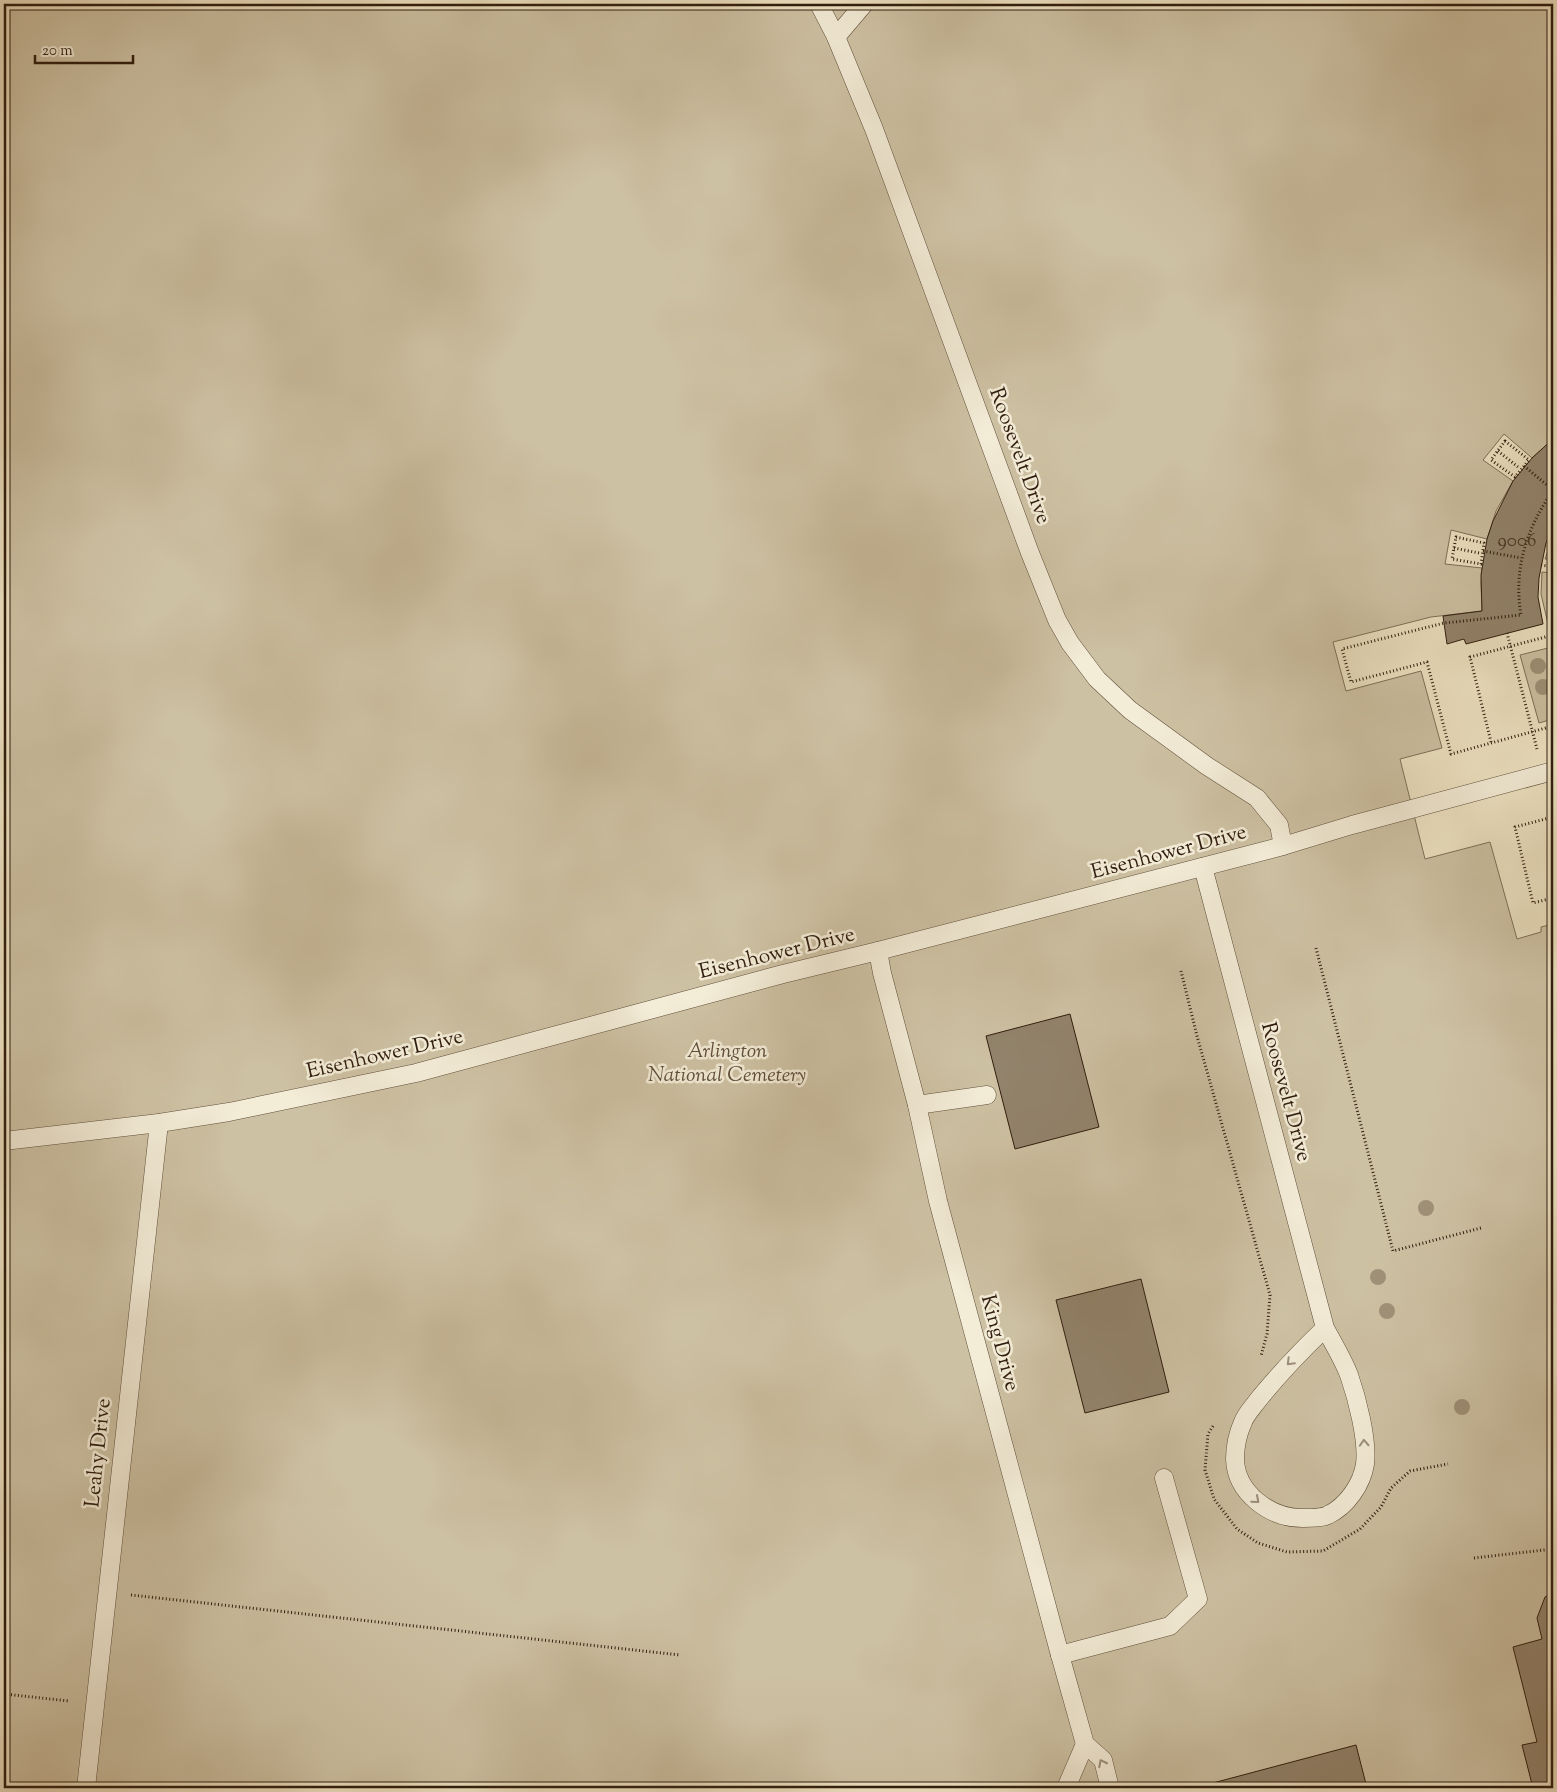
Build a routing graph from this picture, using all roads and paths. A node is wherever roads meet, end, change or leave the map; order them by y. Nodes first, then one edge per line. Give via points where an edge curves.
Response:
1 (819, 4) edge
2 (864, 4) edge
3 (836, 36) junction
4 (1498, 451) junction
5 (1524, 466) junction
6 (1518, 467) dead end
7 (1553, 490) edge
8 (1454, 548) junction
9 (1481, 552) junction
10 (1521, 558) junction
11 (1541, 565) dead end
12 (1553, 567) edge
13 (1507, 633) dead end
14 (1551, 635) edge
15 (1511, 645) junction
16 (1553, 652) edge
17 (1553, 726) edge
18 (1532, 731) junction
19 (1491, 742) junction
20 (1537, 751) dead end
21 (1553, 771) edge
22 (1548, 796) dead end
23 (1553, 815) edge
24 (1284, 846) junction
25 (1203, 867) junction
26 (1553, 898) edge
27 (1316, 948) dead end
28 (878, 951) junction
29 (1181, 971) dead end
30 (987, 1095) dead end
31 (917, 1105) junction
32 (159, 1123) junction
33 (4, 1142) edge
34 (1481, 1228) dead end
35 (1325, 1328) junction
36 (1258, 1364) dead end
37 (1217, 1419) dead end
38 (1448, 1464) dead end
39 (1164, 1478) dead end
40 (1552, 1549) edge
41 (1553, 1555) edge
42 (1474, 1558) dead end
43 (107, 1593) junction
44 (680, 1654) dead end
45 (1060, 1655) junction
46 (4, 1694) edge
47 (95, 1704) junction
48 (1085, 1744) junction
49 (86, 1788) edge
50 (1066, 1788) edge
51 (1110, 1788) edge

1 - 3 lane, Roosevelt Drive
2 - 3 lane
3 - 24 lane, Roosevelt Drive via 874,129 1046,594 1070,643 1097,679 1130,710 1257,798 1279,825
4 - 5 path via 1505,441 1529,460
4 - 5 path via 1491,460 1515,477
4 - 6 path
5 - 7 path
7 - 10 path via 1531,527
8 - 9 path
8 - 9 path via 1456,537 1484,543
8 - 9 path via 1452,559 1481,564
9 - 10 path
10 - 19 path via 1518,601 1521,615 1444,623 1342,649 1351,682 1427,662 1451,754
11 - 12 path
13 - 15 path
14 - 15 path
14 - 16 path
15 - 18 path
15 - 19 path via 1470,657
17 - 18 path
18 - 19 path
18 - 20 path
21 - 24 lane, Eisenhower Drive via 1352,824
22 - 23 path
23 - 26 path via 1515,827 1533,903
24 - 25 lane, Eisenhower Drive
25 - 28 lane, Eisenhower Drive
25 - 35 lane, Roosevelt Drive
27 - 34 path via 1393,1251
28 - 31 lane, King Drive
28 - 32 lane, Eisenhower Drive via 416,1073
29 - 36 path via 1270,1296 1267,1334
30 - 31 lane
31 - 45 lane, King Drive via 938,1201
32 - 33 lane, Eisenhower Drive
32 - 43 lane, Leahy Drive
35 -> 35 lane, Roosevelt Drive via 1280,1374 1244,1419 1236,1446 1238,1475 1251,1496 1267,1510 1292,1518 1327,1516 1338,1509 1356,1489 1365,1464 1365,1438 1349,1374
37 - 38 path via 1208,1434 1205,1470 1214,1499 1237,1529 1258,1543 1287,1552 1323,1551 1360,1529 1381,1507 1391,1488 1410,1471
39 - 45 lane via 1198,1600 1170,1626
40 - 41 path
40 - 42 path
43 - 44 path
43 - 47 lane, Leahy Drive
45 - 48 lane, King Drive
46 - 47 path
47 - 49 lane, Leahy Drive
48 - 50 lane
51 -> 48 lane via 1103,1760

